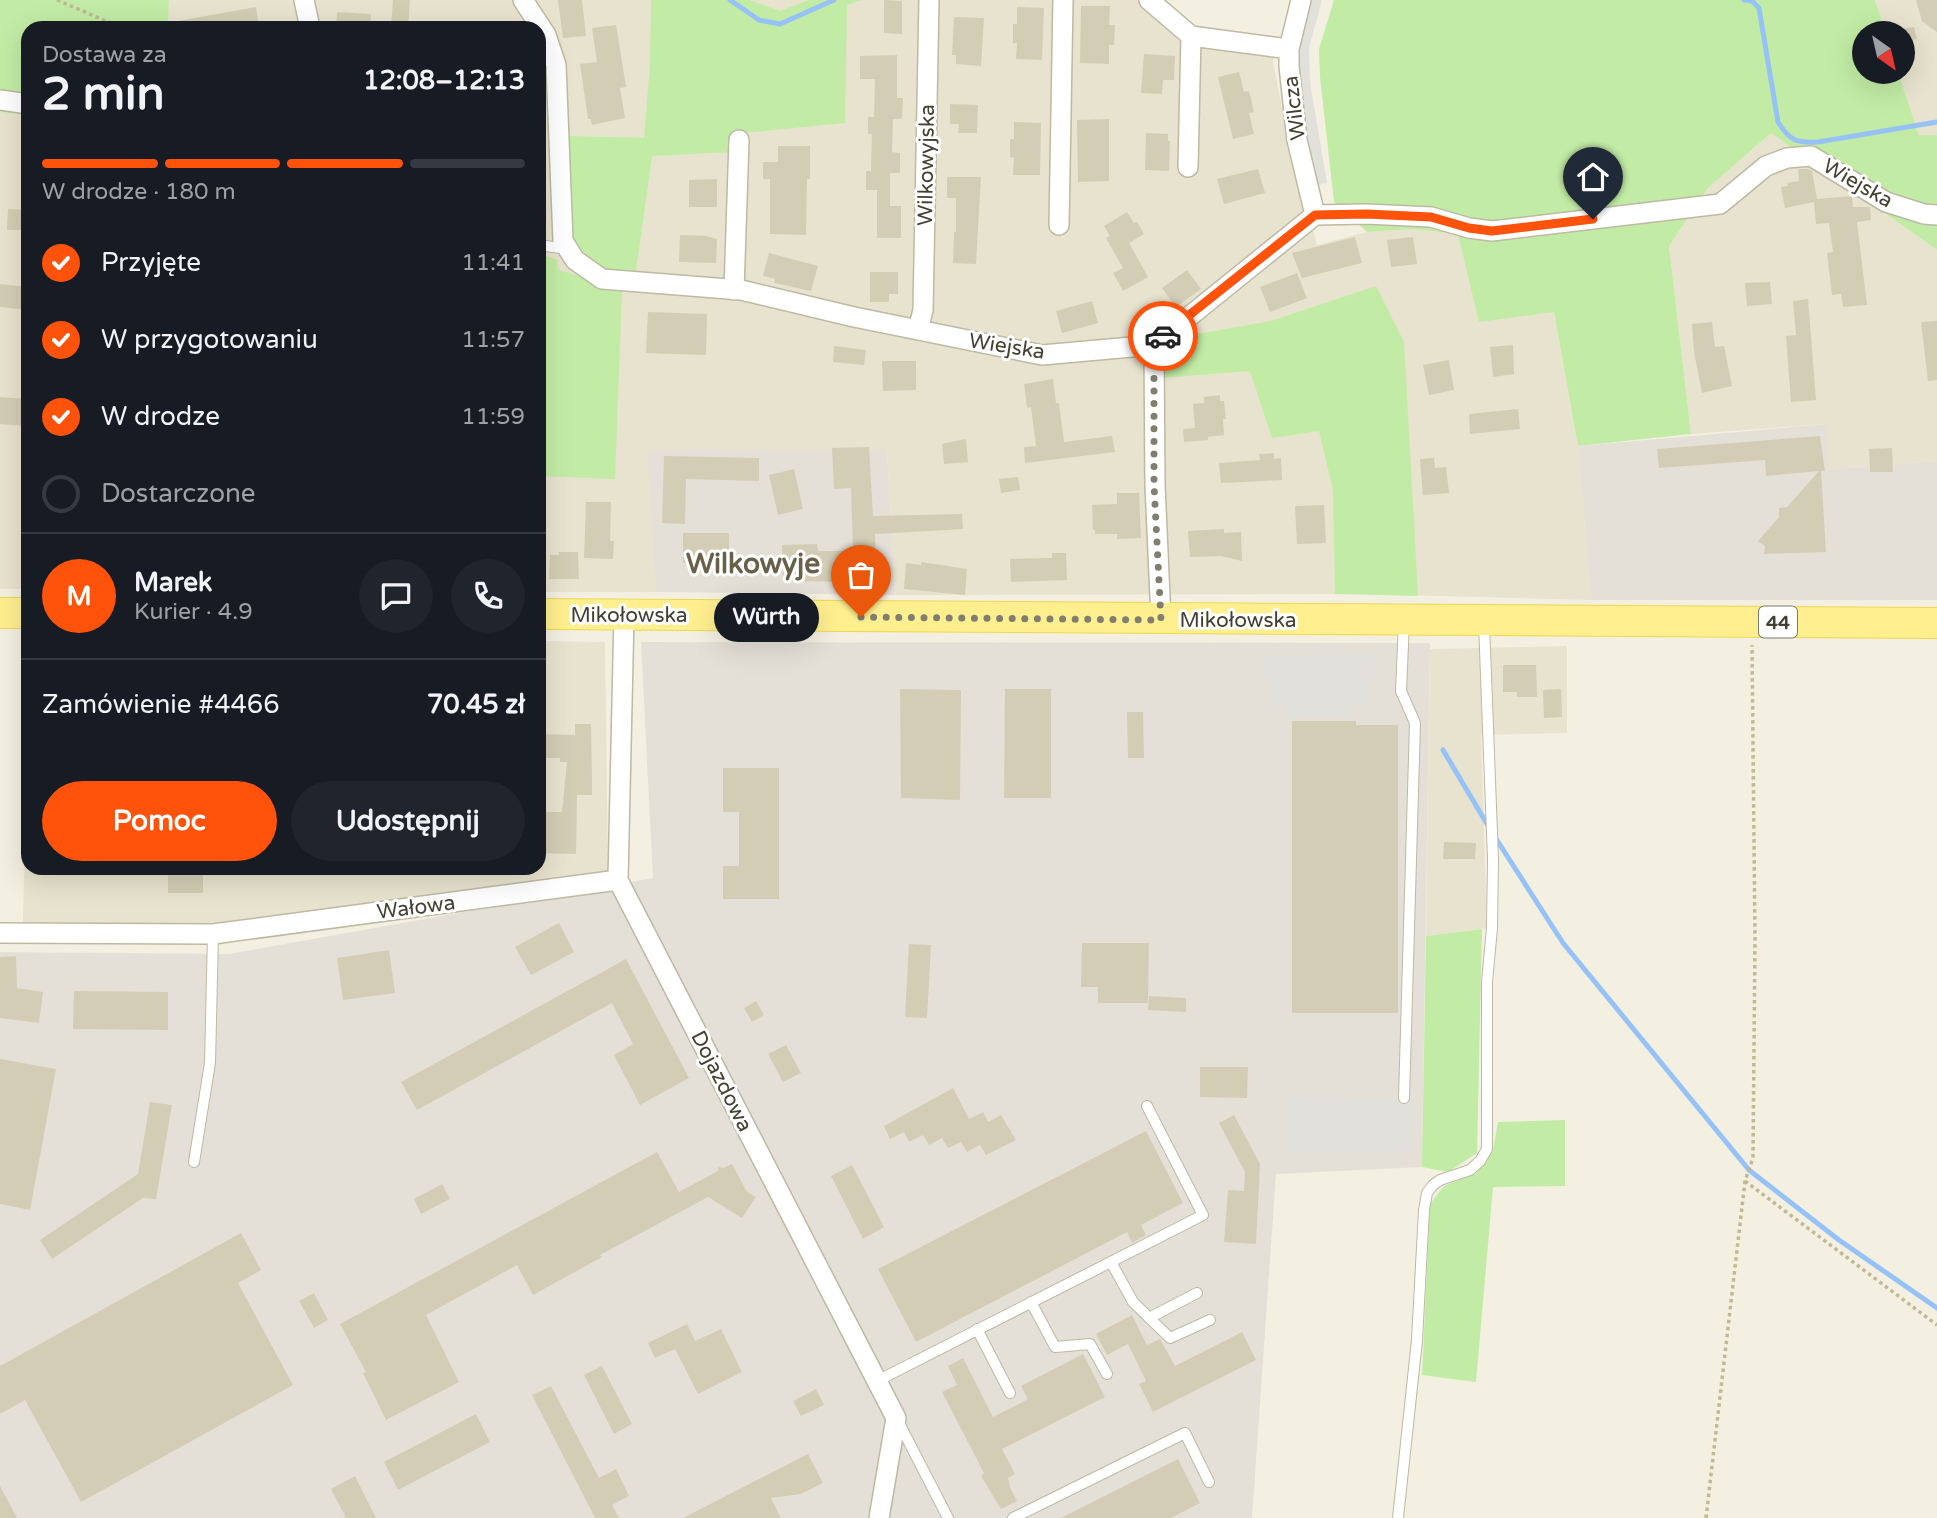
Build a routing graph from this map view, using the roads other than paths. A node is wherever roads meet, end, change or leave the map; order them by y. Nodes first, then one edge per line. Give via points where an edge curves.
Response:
1 (304, 0) edge
2 (523, 0) edge
3 (929, 0) edge
4 (1063, 0) edge
5 (1149, 0) edge
6 (1301, 0) edge
7 (308, 21) edge
8 (537, 21) edge
9 (546, 34) edge
10 (1191, 37) junction
11 (1289, 49) junction
12 (0, 100) edge
13 (21, 103) edge
14 (739, 140) dead end
15 (1188, 167) dead end
16 (1315, 215) junction
17 (1937, 215) edge
18 (1059, 225) dead end
19 (546, 246) edge
20 (568, 249) junction
21 (734, 290) junction
22 (918, 330) junction
23 (1154, 345) junction
24 (0, 613) edge
25 (21, 613) edge
26 (546, 614) edge
27 (624, 615) junction
28 (1161, 620) junction
29 (1404, 620) junction
30 (1484, 620) junction
31 (1937, 623) edge
32 (618, 880) junction
33 (0, 933) edge
34 (213, 933) junction
35 (1404, 1098) dead end
36 (1147, 1106) dead end
37 (194, 1162) dead end
38 (1111, 1262) junction
39 (1197, 1293) dead end
40 (1031, 1302) junction
41 (1149, 1318) junction
42 (1210, 1320) dead end
43 (977, 1329) junction
44 (1107, 1374) dead end
45 (877, 1381) junction
46 (1010, 1393) dead end
47 (896, 1418) junction
48 (1209, 1482) dead end
49 (879, 1518) edge
50 (948, 1518) edge
51 (1013, 1518) edge
52 (1398, 1518) edge

1 - 7 street
2 - 8 street
3 - 22 street, Wilkowyjska via 923,310
4 - 18 street
5 - 10 street
6 - 11 street, Wilcza
9 - 20 street via 556,65 563,241
10 - 11 street
10 - 15 street
11 - 16 street, Wilcza via 1297,140
12 - 13 street
14 - 21 street
16 - 17 street, Wiejska via 1431,217 1492,231 1545,225 1720,204 1766,166 1811,156 1886,202
16 - 23 street
19 - 20 lane
20 - 21 street, Wiejska via 575,260 602,279
21 - 22 street, Wiejska
22 - 23 street, Wiejska via 1042,355
23 - 28 street via 1154,485
24 - 25 main road
26 - 27 main road, Mikołowska / 44
27 - 28 main road, Mikołowska / 44
27 - 32 street, Dojazdowa
28 - 29 main road, Mikołowska / 44
29 - 30 main road, Mikołowska / 44
29 - 35 lane via 1401,691 1415,723
30 - 31 main road, Mikołowska / 44
30 - 52 lane via 1492,840 1487,1149 1470,1170 1440,1180 1427,1193 1418,1340
32 - 34 street, Wałowa
32 - 45 street, Dojazdowa
33 - 34 street, Wałowa
34 - 37 lane via 210,1063
36 - 38 lane via 1203,1215
38 - 40 lane
38 - 41 lane via 1133,1302
39 - 41 lane
40 - 43 lane
40 - 44 lane via 1055,1347 1090,1344
41 - 42 lane via 1170,1339
43 - 45 lane
43 - 46 lane
45 - 47 street, Dojazdowa
47 - 49 street
47 - 50 lane, Dojazdowa
48 - 51 lane via 1185,1433

